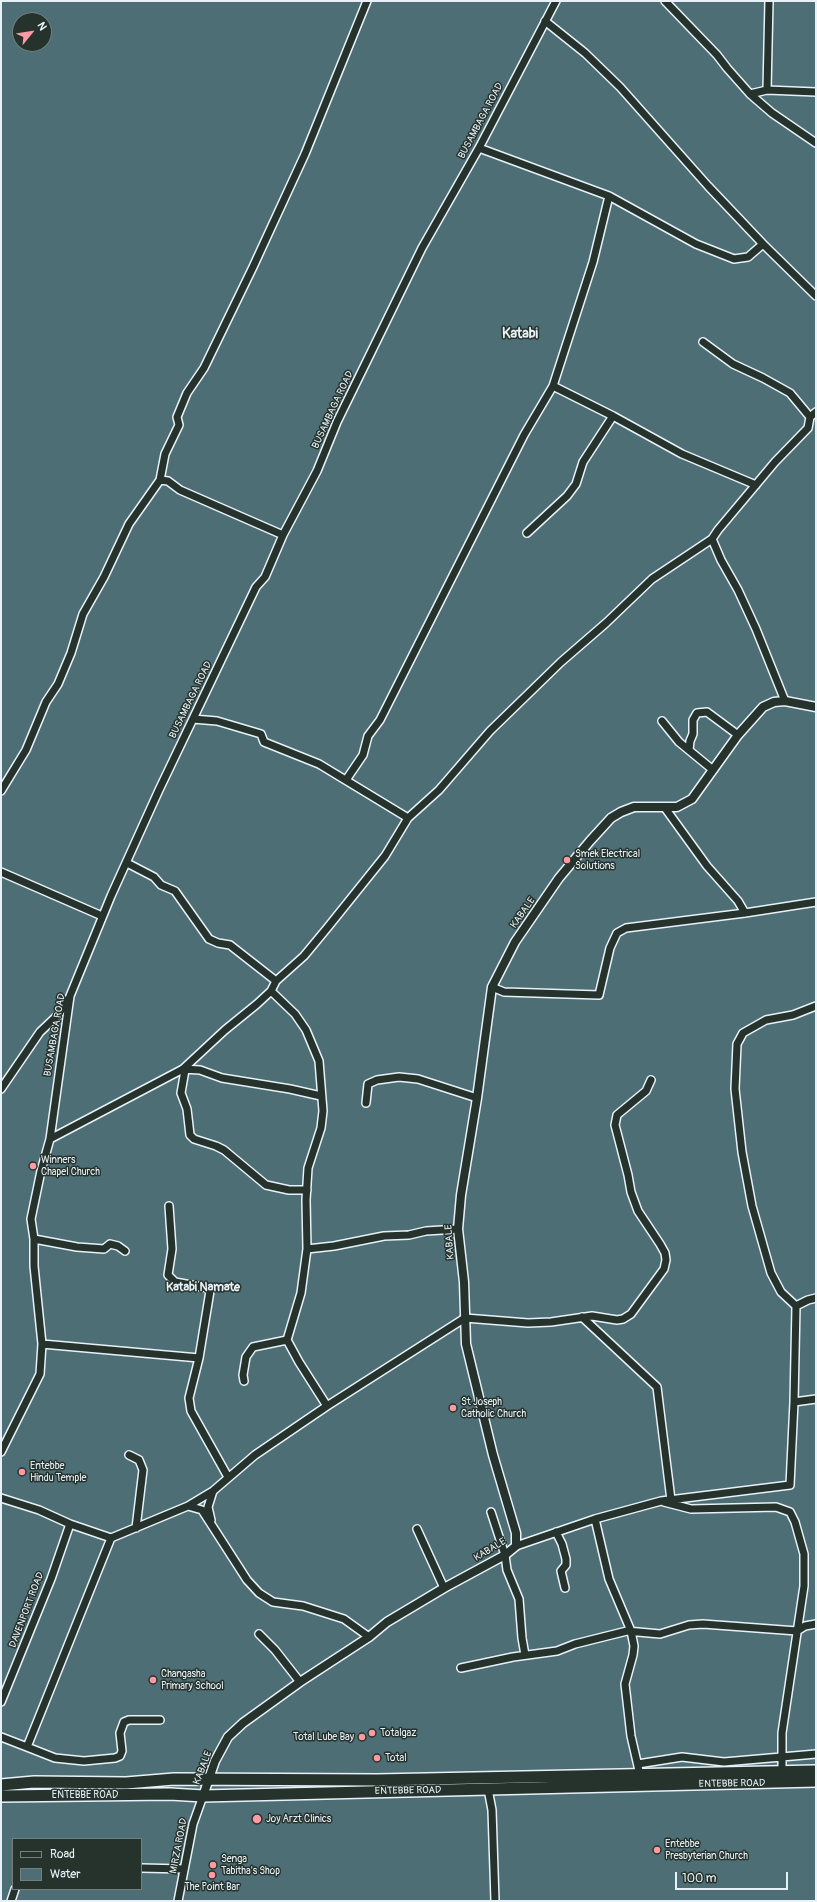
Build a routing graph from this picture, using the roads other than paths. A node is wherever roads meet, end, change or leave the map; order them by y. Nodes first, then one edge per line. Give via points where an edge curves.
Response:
1 (367, 1) edge
2 (556, 1) edge
3 (665, 1) edge
4 (769, 1) edge
5 (545, 21) junction
6 (767, 90) junction
7 (816, 92) edge
8 (750, 94) junction
9 (816, 143) edge
10 (479, 148) junction
11 (609, 196) junction
12 (763, 244) junction
13 (816, 296) edge
14 (704, 342) dead end
15 (553, 386) junction
16 (816, 412) edge
17 (613, 416) junction
18 (810, 417) junction
19 (160, 480) junction
20 (756, 485) junction
21 (527, 533) dead end
22 (283, 535) junction
23 (712, 539) junction
24 (785, 701) junction
25 (816, 707) edge
26 (193, 719) junction
27 (662, 721) dead end
28 (738, 735) junction
29 (689, 750) junction
30 (713, 770) junction
31 (346, 780) junction
32 (1, 791) edge
33 (665, 808) junction
34 (408, 818) junction
35 (127, 862) junction
36 (1, 872) edge
37 (816, 902) edge
38 (745, 913) junction
39 (102, 916) junction
40 (276, 982) junction
41 (492, 987) junction
42 (271, 991) junction
43 (70, 996) junction
44 (816, 1006) edge
45 (184, 1070) junction
46 (651, 1080) dead end
47 (1, 1089) edge
48 (321, 1096) junction
49 (478, 1098) junction
50 (366, 1103) dead end
51 (50, 1139) junction
52 (307, 1190) junction
53 (169, 1206) dead end
54 (458, 1229) junction
55 (34, 1239) junction
56 (307, 1249) junction
57 (124, 1251) dead end
58 (816, 1298) edge
59 (796, 1306) junction
60 (582, 1317) junction
61 (465, 1318) junction
62 (287, 1340) junction
63 (42, 1344) junction
64 (200, 1358) junction
65 (244, 1381) dead end
66 (816, 1399) edge
67 (794, 1402) junction
68 (327, 1406) junction
69 (1, 1452) edge
70 (129, 1455) dead end
71 (228, 1477) junction
72 (213, 1491) junction
73 (1, 1498) edge
74 (671, 1500) junction
75 (661, 1501) junction
76 (188, 1506) junction
77 (491, 1512) dead end
78 (595, 1519) junction
79 (70, 1524) junction
80 (213, 1525) junction
81 (136, 1528) junction
82 (417, 1529) dead end
83 (556, 1532) junction
84 (111, 1538) junction
85 (516, 1546) junction
86 (505, 1555) junction
87 (444, 1588) junction
88 (565, 1588) dead end
89 (816, 1624) edge
90 (631, 1630) junction
91 (797, 1631) junction
92 (260, 1634) dead end
93 (369, 1637) junction
94 (525, 1655) junction
95 (461, 1668) dead end
96 (300, 1682) junction
97 (1, 1702) edge
98 (160, 1720) dead end
99 (1, 1737) edge
100 (27, 1747) junction
101 (816, 1754) edge
102 (782, 1756) junction
103 (638, 1764) junction
104 (782, 1771) junction
105 (816, 1771) edge
106 (640, 1775) junction
107 (209, 1779) junction
108 (816, 1781) edge
109 (1, 1785) edge
110 (488, 1790) junction
111 (1, 1796) edge
112 (203, 1796) junction
113 (142, 1868) edge
114 (184, 1869) junction
115 (15, 1890) edge
116 (11, 1901) edge
117 (178, 1901) edge
118 (495, 1901) edge

1 - 19 street via 305,154 204,368 187,393 177,417 179,425 165,454
2 - 5 street, BUSAMBAGA ROAD
3 - 8 street
4 - 6 street
5 - 10 street, BUSAMBAGA ROAD
5 - 12 street via 620,87
6 - 7 street
6 - 8 street
8 - 9 street via 772,113
10 - 11 street
10 - 22 street, BUSAMBAGA ROAD via 422,248 337,422 317,471
11 - 12 street via 696,244 734,259 748,257
11 - 15 street via 593,262
12 - 13 street
14 - 18 street via 733,364 790,393
15 - 17 street
15 - 31 street via 524,435 380,720 368,736 364,755
16 - 18 street
17 - 20 street via 682,454
17 - 21 street via 583,462 576,484
18 - 20 street via 808,428
19 - 22 street via 168,481 180,490
19 - 32 street via 129,524 83,614 58,684 46,702 26,750
20 - 23 street
22 - 26 street, BUSAMBAGA ROAD via 265,577 256,587
23 - 24 street via 756,629
23 - 34 street via 652,579 561,662 490,731 439,790
24 - 25 street, KABALE
24 - 28 street, KABALE via 762,707
26 - 31 street via 217,721 261,734 264,742 319,764
26 - 35 street, BUSAMBAGA ROAD
27 - 29 street
28 - 29 street via 707,712 697,713 693,720
28 - 30 street, KABALE
29 - 30 street
30 - 33 street, KABALE via 692,799 677,807
31 - 34 street
33 - 38 street via 702,860 738,901
33 - 41 street, KABALE via 634,807 611,818 551,890 515,942
34 - 40 street via 385,856 328,927 304,956
35 - 39 street, BUSAMBAGA ROAD
35 - 40 street via 154,877 161,885 175,890 209,939 230,945
36 - 39 street
37 - 38 street
38 - 41 street via 641,925 617,933 610,948 599,995 504,992
39 - 43 street, BUSAMBAGA ROAD
40 - 42 street
41 - 49 street, KABALE
42 - 45 street
42 - 48 street via 295,1014 306,1030 319,1060
43 - 47 street via 58,1014 40,1032
43 - 51 street, BUSAMBAGA ROAD
44 - 59 street via 793,1015 766,1020 743,1033 737,1044 735,1089 742,1152 753,1210 771,1273 781,1292
45 - 48 street via 200,1070 222,1078
45 - 51 street
45 - 52 street via 181,1093 187,1109 190,1135 194,1139 224,1150 266,1185 289,1190
46 - 60 street via 646,1091 617,1115 615,1125 631,1192 638,1211 665,1252 664,1269 631,1314 617,1320
48 - 52 street via 321,1128 308,1168
49 - 50 street via 418,1079 399,1077 368,1084
49 - 54 street, KABALE via 461,1195
51 - 55 street, BUSAMBAGA ROAD via 31,1219
52 - 56 street
53 - 64 street via 172,1249 168,1275 175,1282 207,1288 210,1291
54 - 56 street via 384,1236
54 - 61 street, KABALE
55 - 57 street via 104,1249 110,1244
55 - 63 street, BUSAMBAGA ROAD via 34,1266
56 - 62 street via 301,1293
58 - 59 street
59 - 67 street
60 - 61 street via 528,1323
60 - 74 street via 657,1387
61 - 68 street
61 - 85 street, KABALE via 466,1344 471,1368 506,1505 516,1533
62 - 65 street via 253,1347 246,1357
62 - 68 street
63 - 64 street
63 - 69 street, BUSAMBAGA ROAD via 40,1374
64 - 71 street via 189,1398 190,1411
66 - 67 street
67 - 74 street via 790,1485
68 - 71 street via 255,1455
70 - 81 street via 138,1460 143,1470
71 - 72 street
72 - 76 street
72 - 80 street via 208,1507
73 - 79 street via 39,1510
74 - 75 street
75 - 78 street
75 - 91 street via 691,1509 776,1507 790,1512 797,1528 805,1564
76 - 80 street via 202,1510
76 - 81 street
77 - 86 street
78 - 83 street
78 - 90 street via 609,1579
79 - 84 street
79 - 97 street, DAVENPORT ROAD via 51,1579
80 - 93 street via 246,1580 259,1593 274,1602 303,1606 344,1619
81 - 84 street
82 - 87 street
83 - 85 street
83 - 88 street via 566,1559 561,1571
84 - 100 street
85 - 86 street, KABALE
86 - 87 street, KABALE
86 - 94 street via 507,1570 519,1599
87 - 93 street, KABALE via 387,1622
89 - 91 street
90 - 91 street via 660,1634 689,1624 703,1624
90 - 94 street via 557,1651
90 - 103 street via 633,1655 625,1684 631,1736
91 - 102 street via 782,1733
92 - 96 street
93 - 96 street, KABALE
94 - 95 street
96 - 107 street, KABALE via 243,1723 228,1737 215,1760
98 - 100 street via 124,1722 120,1733 122,1751 120,1756 115,1758 84,1761 55,1758
99 - 100 street
101 - 102 street
102 - 103 street via 724,1762 682,1757
102 - 104 street
103 - 106 street
104 - 105 highway, ENTEBBE ROAD
104 - 106 highway, ENTEBBE ROAD
106 - 107 highway, ENTEBBE ROAD via 377,1780
107 - 109 highway, ENTEBBE ROAD via 126,1783 34,1782
107 - 112 street, KABALE
108 - 110 highway, ENTEBBE ROAD
110 - 112 highway, ENTEBBE ROAD
110 - 118 street via 492,1810
111 - 112 highway, ENTEBBE ROAD
112 - 114 street, MIRZA ROAD via 193,1824
113 - 114 street
114 - 117 street, MIRZA ROAD
115 - 116 street

